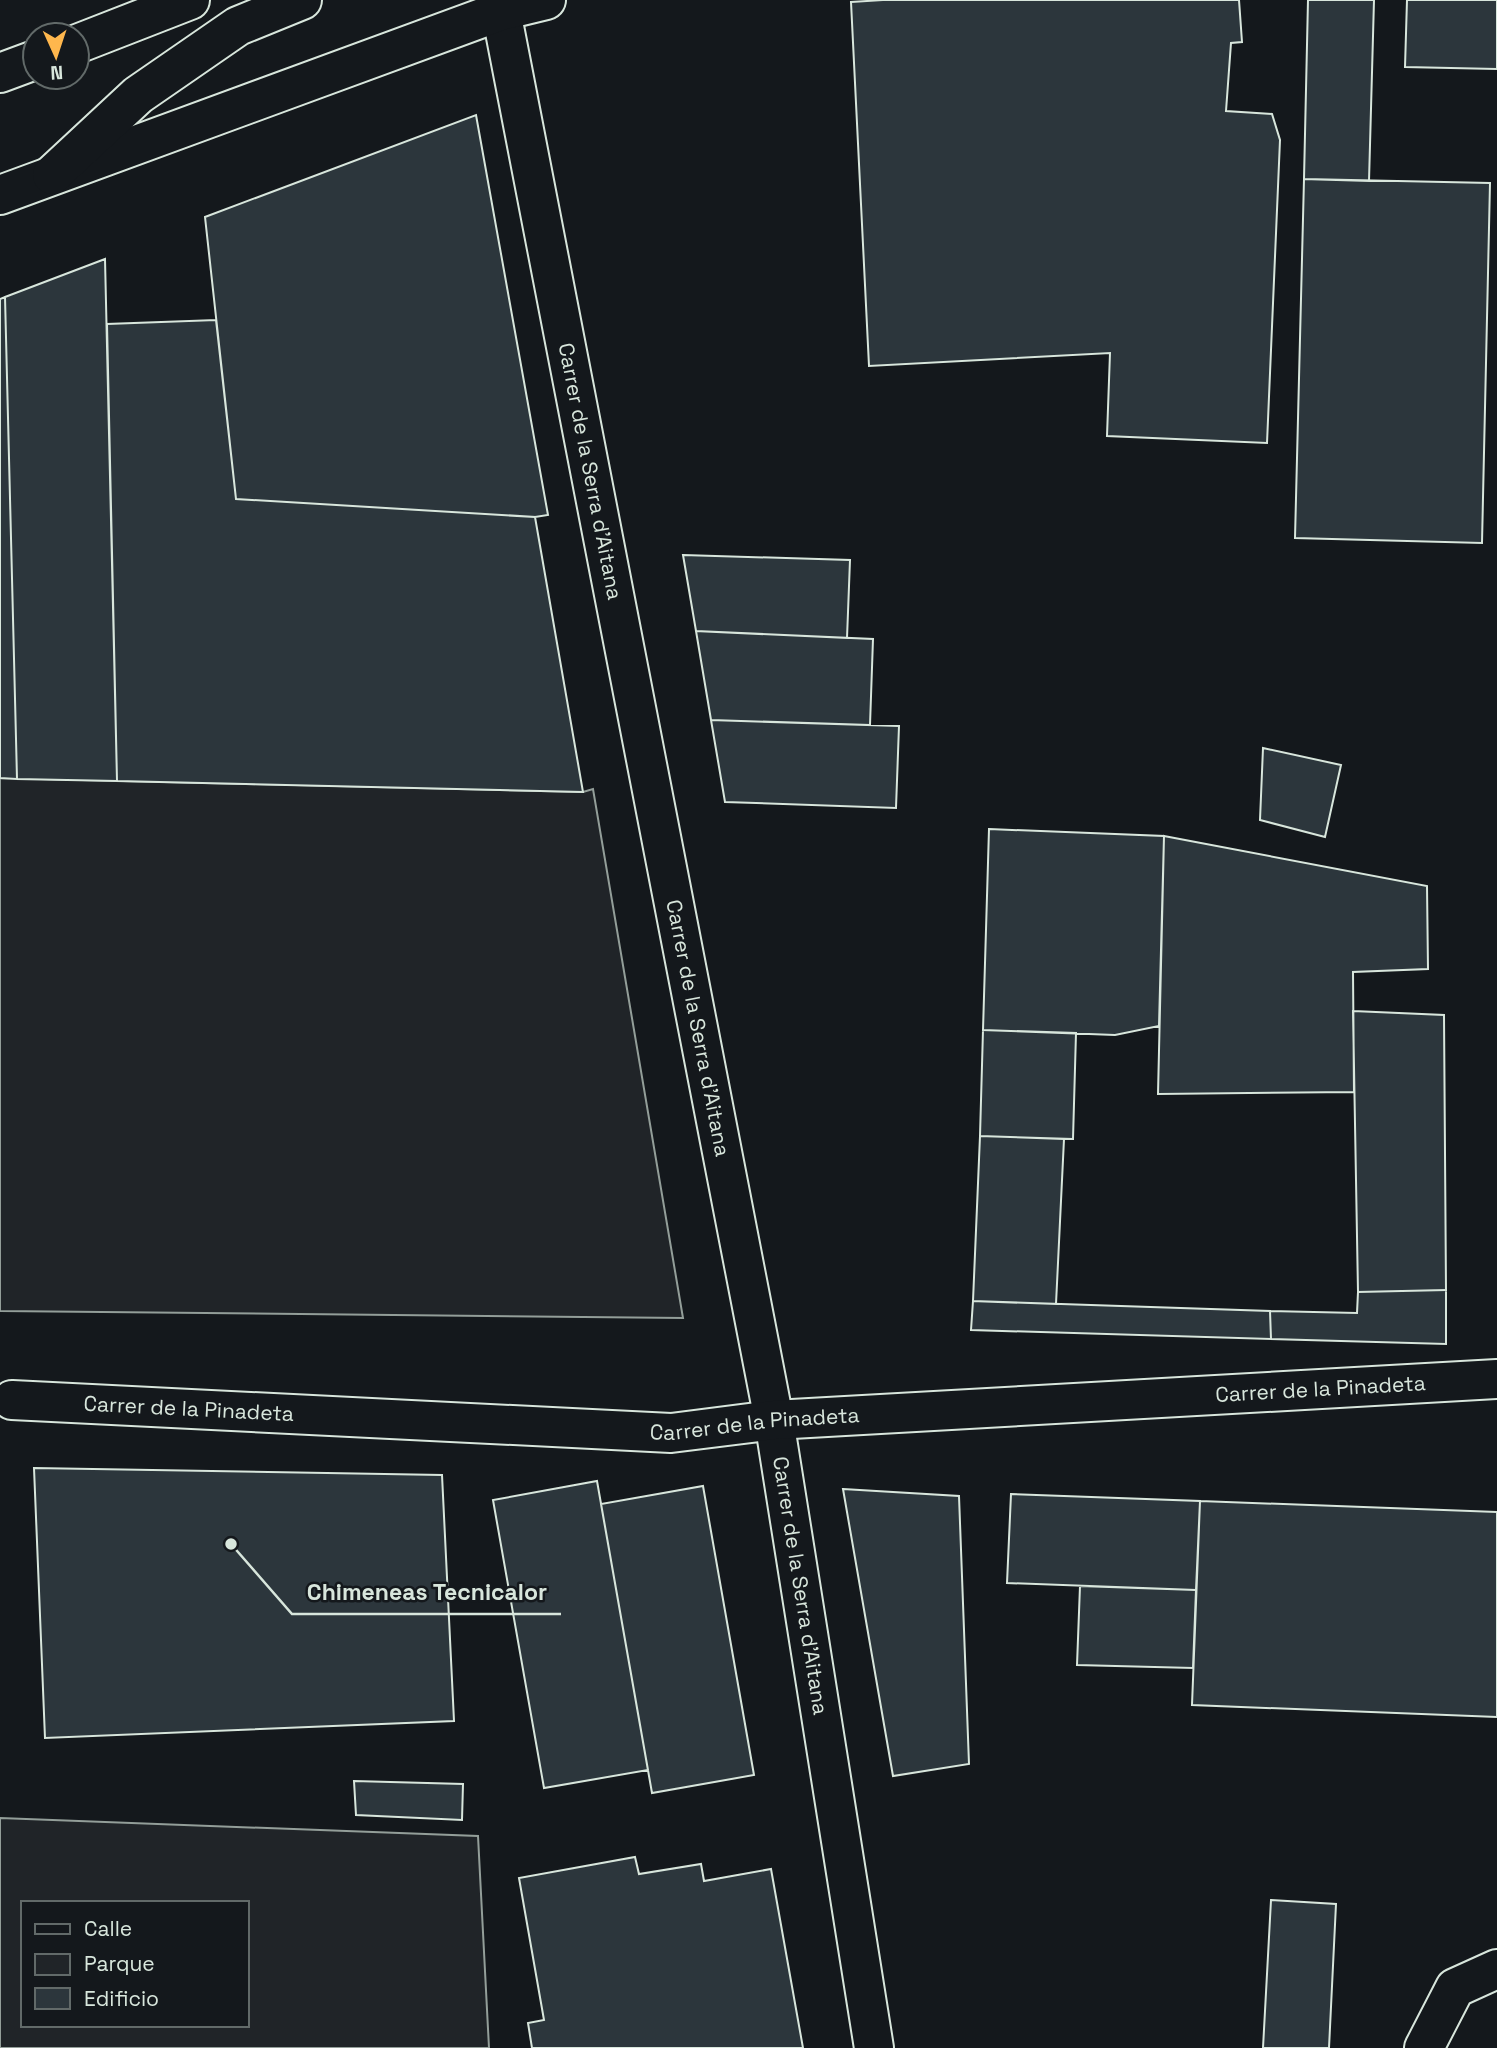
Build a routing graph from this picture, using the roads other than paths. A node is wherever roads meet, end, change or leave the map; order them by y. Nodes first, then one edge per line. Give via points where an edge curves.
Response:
1 (190, 0) edge
2 (302, 0) edge
3 (546, 0) edge
4 (501, 12) junction
5 (91, 39) edge
6 (21, 66) edge
7 (0, 74) edge
8 (52, 175) junction
9 (0, 195) edge
10 (1497, 1379) edge
11 (12, 1400) dead end
12 (774, 1420) junction
13 (1497, 1969) edge
14 (874, 2048) edge
15 (1424, 2048) edge

1 - 5 main road
2 - 8 main road via 238,26 149,88
3 - 4 main road
4 - 8 main road
4 - 12 main road, Carrer de la Serra d'Aitana
6 - 7 main road
8 - 9 main road
10 - 12 main road, Carrer de la Pinadeta
11 - 12 main road, Carrer de la Pinadeta via 671,1433
12 - 14 main road, Carrer de la Serra d'Aitana
13 - 15 main road via 1455,1988

